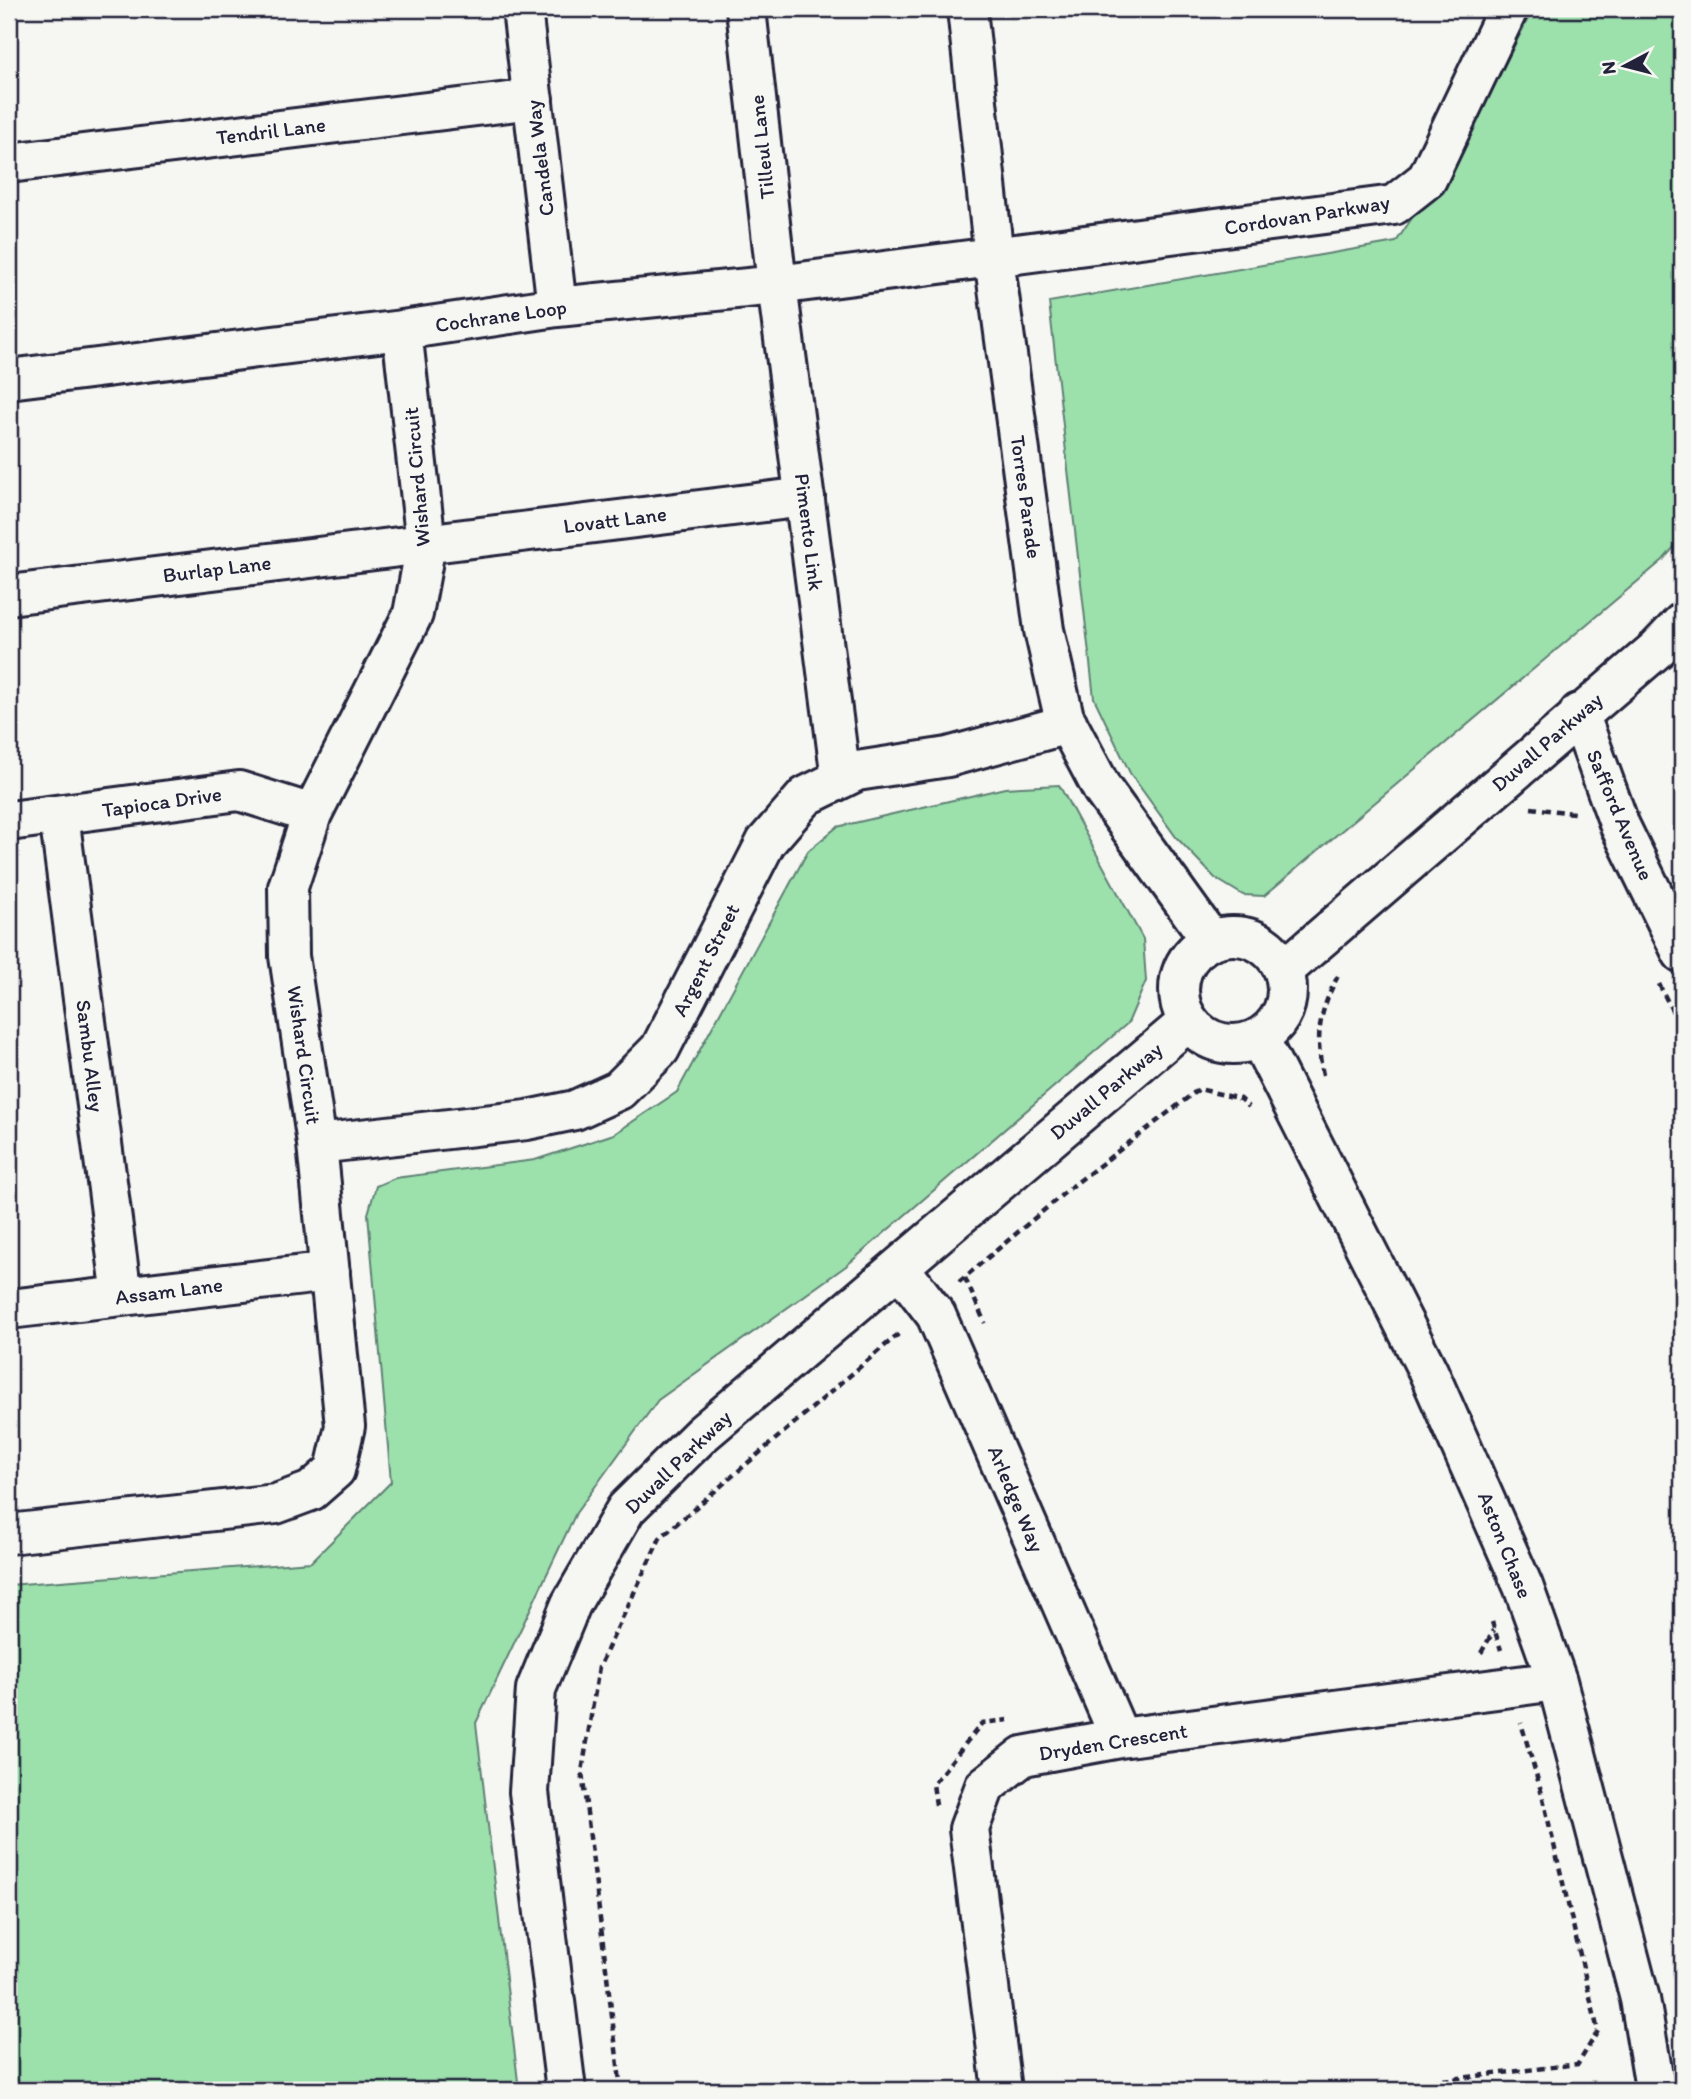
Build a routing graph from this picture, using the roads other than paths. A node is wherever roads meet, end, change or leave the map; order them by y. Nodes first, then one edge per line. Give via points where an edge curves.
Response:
1 (522, 9) edge
2 (746, 9) edge
3 (967, 9) edge
4 (1508, 9) edge
5 (533, 99) junction
6 (9, 163) edge
7 (993, 258) junction
8 (778, 285) junction
9 (557, 307) junction
10 (402, 330) junction
11 (9, 379) edge
12 (805, 497) junction
13 (426, 544) junction
14 (9, 595) edge
15 (1682, 622) edge
16 (1579, 713) junction
17 (1068, 724) junction
18 (841, 779) junction
19 (312, 814) junction
20 (59, 816) junction
21 (9, 821) edge
22 (1677, 929) edge
23 (1211, 940) junction
24 (1284, 970) junction
25 (1189, 1021) junction
26 (1259, 1038) junction
27 (317, 1143) junction
28 (899, 1267) junction
29 (330, 1272) junction
30 (122, 1296) junction
31 (9, 1309) edge
32 (9, 1534) edge
33 (1557, 1681) junction
34 (1120, 1738) junction
35 (1660, 2088) edge
36 (566, 2090) edge
37 (1002, 2090) edge

1 - 5 street, Candela Way
2 - 8 street, Tilleul Lane
3 - 7 street, Torres Parade
4 - 7 street, Cordovan Parkway via 1427,179 1394,205
5 - 6 street, Tendril Lane
5 - 9 street, Candela Way
7 - 8 street, Cochrane Loop
7 - 17 street, Torres Parade via 1044,630
8 - 9 street, Cochrane Loop
8 - 12 street, Pimento Link
9 - 10 street, Cochrane Loop
10 - 11 street, Cochrane Loop
10 - 13 street, Wishard Circuit
12 - 13 street, Lovatt Lane
12 - 18 street, Pimento Link
13 - 14 street, Burlap Lane
13 - 19 street, Wishard Circuit via 413,614
15 - 16 street, Duvall Parkway via 1657,649
16 - 22 street, Safford Avenue via 1620,826
16 - 24 street, Duvall Parkway
17 - 18 street, Argent Street via 948,757 857,771
17 - 23 street, Torres Parade via 1102,789
18 - 27 street, Argent Street via 806,796 766,842 660,1049 619,1090 575,1110 527,1120
19 - 20 street, Tapioca Drive via 239,791
19 - 27 street, Wishard Circuit via 288,887 289,956
20 - 21 street, Tapioca Drive
20 - 30 street, Sambu Alley
23 - 24 street via 1245,937 1276,955
23 - 25 street via 1190,956 1180,977 1179,996
24 - 26 street via 1286,1001 1276,1023
25 - 26 street via 1221,1043
25 - 28 street, Duvall Parkway
26 - 33 street, Aston Chase via 1428,1371 1492,1511
27 - 29 street, Wishard Circuit
28 - 34 street, Arledge Way via 936,1315
28 - 36 street, Duvall Parkway via 702,1434 626,1509 571,1604 536,1689 528,1792
29 - 30 street, Assam Lane
29 - 32 street, Wishard Circuit via 345,1426 335,1470 311,1491 276,1504
30 - 31 street, Assam Lane
33 - 34 street, Dryden Crescent
33 - 35 street, Aston Chase
34 - 37 street, Dryden Crescent via 1023,1756 985,1786 970,1829

